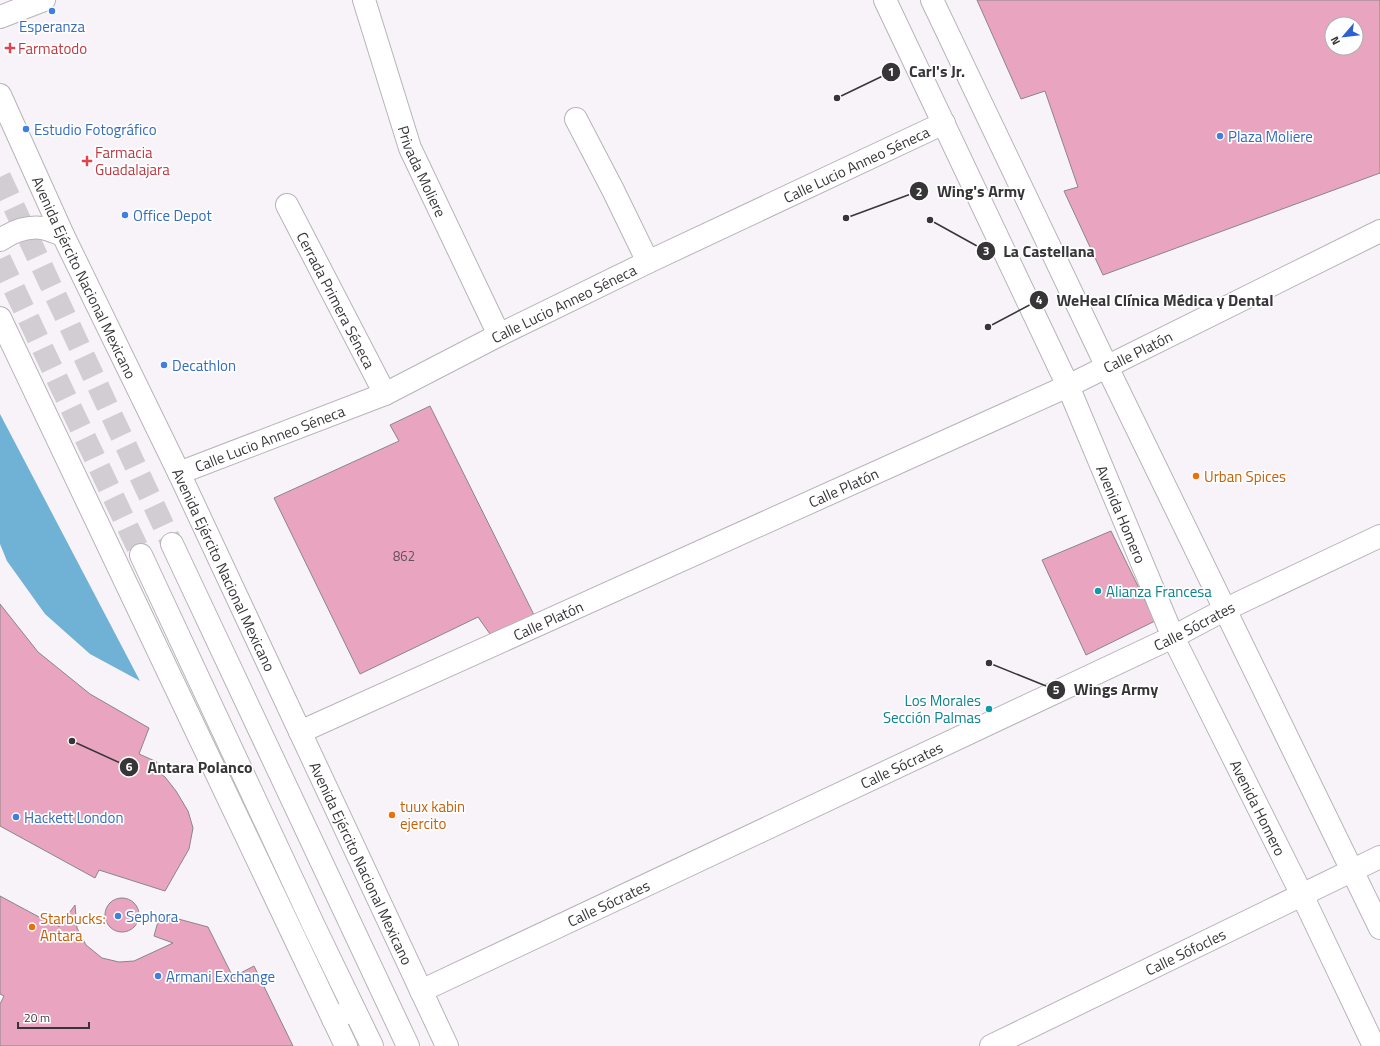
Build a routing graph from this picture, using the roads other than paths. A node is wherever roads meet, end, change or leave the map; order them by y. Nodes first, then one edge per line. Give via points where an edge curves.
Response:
1 (44, 0) edge
2 (364, 0) edge
3 (885, 0) edge
4 (932, 0) edge
5 (0, 17) edge
6 (0, 94) edge
7 (576, 119) dead end
8 (944, 123) junction
9 (287, 205) dead end
10 (1380, 231) edge
11 (63, 235) junction
12 (0, 240) edge
13 (648, 262) junction
14 (0, 318) edge
15 (499, 336) junction
16 (1107, 366) junction
17 (1068, 386) junction
18 (385, 394) junction
19 (179, 473) junction
20 (1380, 536) edge
21 (172, 544) tunnel mouth
22 (141, 555) tunnel mouth
23 (1224, 610) junction
24 (1173, 637) junction
25 (300, 732) junction
26 (1380, 857) edge
27 (1352, 870) junction
28 (1302, 895) junction
29 (1380, 928) edge
30 (421, 991) junction
31 (354, 1009) junction
32 (333, 1019) junction
33 (346, 1046) edge
34 (372, 1046) edge
35 (408, 1046) edge
36 (447, 1046) edge
37 (991, 1046) edge
38 (1374, 1046) edge

1 - 5 street
2 - 15 street, Privada Moliere via 410,148
3 - 8 street, Avenida Homero
4 - 16 street
6 - 11 street, Avenida Ejército Nacional Mexicano
7 - 13 street
8 - 13 street, Calle Lucio Anneo Séneca
8 - 17 street, Avenida Homero
9 - 18 street, Cerrada Primera Séneca
10 - 16 street, Calle Platón
11 - 12 street via 42,228 15,232
11 - 19 street, Avenida Ejército Nacional Mexicano
13 - 15 street, Calle Lucio Anneo Séneca
14 - 32 street
15 - 18 street, Calle Lucio Anneo Séneca
16 - 17 street, Calle Platón
16 - 23 street
17 - 24 street, Avenida Homero
17 - 25 street, Calle Platón
18 - 19 street, Calle Lucio Anneo Séneca
19 - 25 street, Avenida Ejército Nacional Mexicano
20 - 23 street, Calle Sócrates
21 - 35 street
22 - 31 street
23 - 24 street, Calle Sócrates
23 - 27 street
24 - 28 street, Avenida Homero
24 - 30 street, Calle Sócrates
25 - 30 street, Avenida Ejército Nacional Mexicano
26 - 27 street, Calle Sófocles
27 - 28 street, Calle Sófocles
27 - 29 street
28 - 37 street, Calle Sófocles
28 - 38 street, Avenida Homero
30 - 36 street, Avenida Ejército Nacional Mexicano
31 - 32 street
31 - 34 street
32 - 33 street

